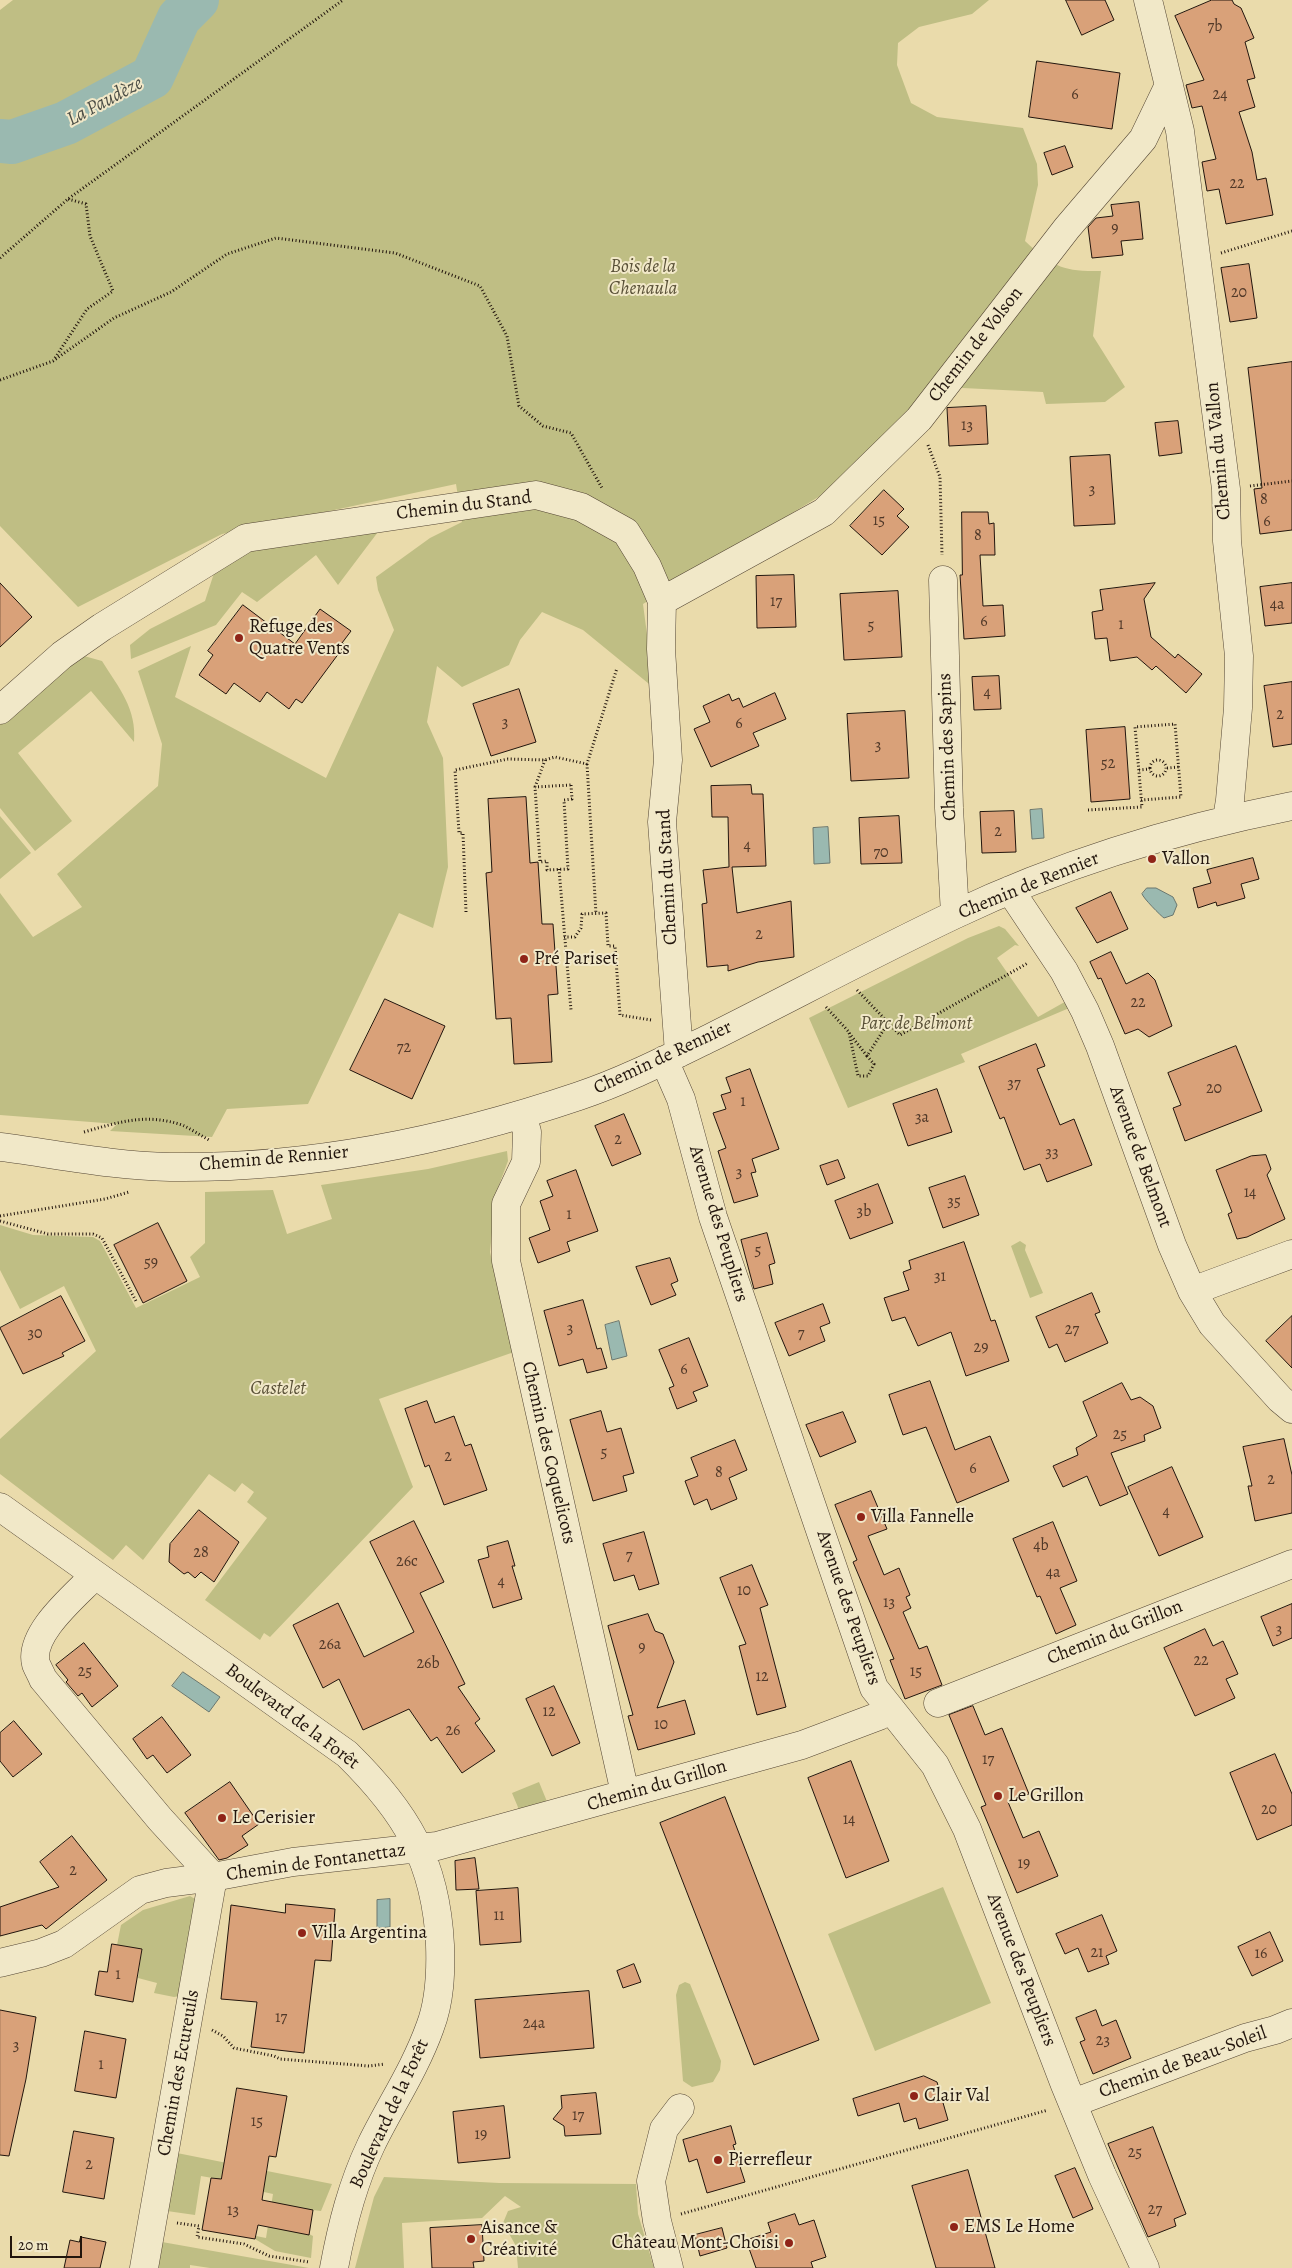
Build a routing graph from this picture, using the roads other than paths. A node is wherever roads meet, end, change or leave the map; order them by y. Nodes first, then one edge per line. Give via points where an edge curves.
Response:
1 (1148, 0) edge
2 (1169, 85) junction
3 (943, 580) road end
4 (662, 601) junction
5 (0, 710) edge
6 (1292, 806) edge
7 (1227, 819) junction
8 (1010, 890) junction
9 (955, 914) junction
10 (672, 1056) junction
11 (522, 1114) junction
12 (0, 1147) edge
13 (1292, 1254) edge
14 (1192, 1291) junction
15 (1292, 1409) edge
16 (0, 1508) edge
17 (1292, 1564) edge
18 (94, 1576) junction
19 (938, 1703) dead end
20 (889, 1708) junction
21 (625, 1793) junction
22 (419, 1848) junction
23 (213, 1877) junction
24 (0, 1963) edge
25 (1292, 2023) edge
26 (1063, 2106) junction
27 (680, 2108) dead end
28 (322, 2265) edge
29 (144, 2268) edge
30 (670, 2268) edge
31 (1145, 2268) edge

1 - 2 street
2 - 4 street, Chemin de Volson via 1143,139 1067,228 919,419 824,512
2 - 7 street, Chemin du Vallon via 1180,131 1226,489 1227,541 1239,656 1238,708
3 - 9 street, Chemin des Sapins
4 - 5 street, Chemin du Stand via 647,566 626,532 582,508 536,495 246,538 102,627 62,655
4 - 10 street, Chemin du Stand via 661,649 668,760 662,822
6 - 7 street, Chemin de Rennier
7 - 8 street, Chemin de Rennier via 1094,858
8 - 9 street, Chemin de Rennier
8 - 14 street, Avenue de Belmont via 1064,971 1085,1011
9 - 10 street, Chemin de Rennier
10 - 11 street, Chemin de Rennier via 581,1096
10 - 20 street, Avenue des Peupliers via 714,1217 860,1649 874,1688
11 - 12 street, Chemin de Rennier via 452,1135 318,1159 234,1166 166,1167
11 - 21 street, Chemin des Coquelicots via 527,1132 526,1162 506,1204 506,1261
13 - 14 street
14 - 15 street, Avenue de Belmont via 1212,1324
16 - 18 street, Boulevard de la Forêt
17 - 19 street, Chemin du Grillon
18 - 22 street, Boulevard de la Forêt via 347,1754 377,1783 403,1818
18 - 23 street via 46,1628 37,1644 36,1663 43,1678 160,1819
20 - 21 street, Chemin du Grillon via 879,1716 802,1745
20 - 26 street, Avenue des Peupliers via 936,1766 967,1829
21 - 22 street, Chemin du Grillon
22 - 23 street, Chemin de Fontanettaz via 293,1862
22 - 28 street, Boulevard de la Forêt via 438,1911 441,1971 438,1999 420,2052 359,2173 343,2222
23 - 24 street, Chemin de Fontanettaz via 140,1890 64,1944
23 - 29 street, Chemin des Ecureuils
25 - 26 street, Chemin de Beau-Soleil
26 - 31 street, Avenue des Peupliers via 1102,2175
27 - 30 street via 664,2129 650,2181

